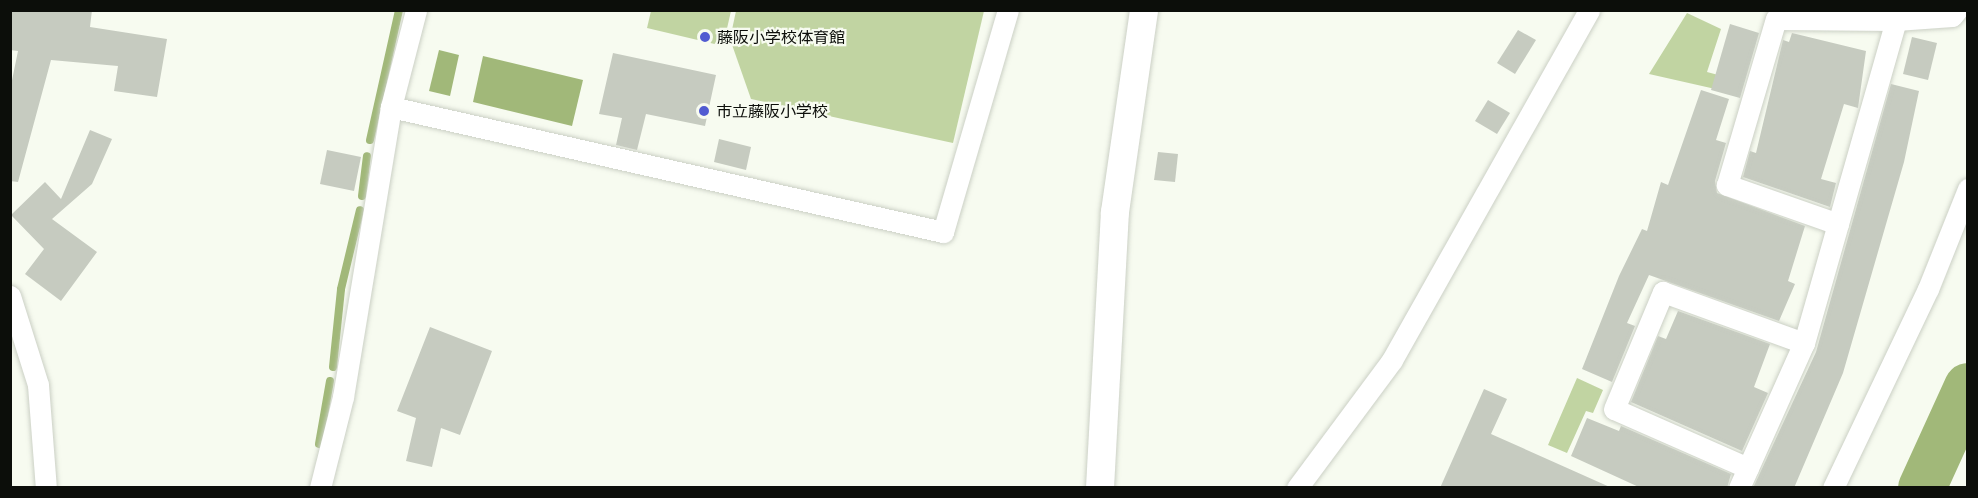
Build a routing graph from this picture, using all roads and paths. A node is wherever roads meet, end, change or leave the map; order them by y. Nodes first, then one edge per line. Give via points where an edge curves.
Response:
1 (416, 10) edge
2 (1008, 10) edge
3 (1144, 10) edge
4 (1589, 10) edge
5 (1958, 10) edge
6 (1774, 15) edge
7 (1896, 20) junction
8 (391, 107) junction
9 (1968, 189) edge
10 (1838, 224) junction
11 (10, 296) edge
12 (1804, 343) junction
13 (1743, 478) edge
14 (46, 488) edge
15 (320, 488) edge
16 (1100, 488) edge
17 (1297, 488) edge
18 (1833, 488) edge

1 - 8 street
2 - 8 street via 943,232
3 - 16 street via 1115,212
4 - 17 street via 1398,350
5 - 7 street via 1952,16
6 - 7 street
6 - 10 street via 1727,185
7 - 10 street
8 - 15 street via 343,397
9 - 18 street via 1928,289
10 - 12 street
11 - 14 street via 38,385
12 - 13 street
12 - 13 street via 1663,292 1614,409

